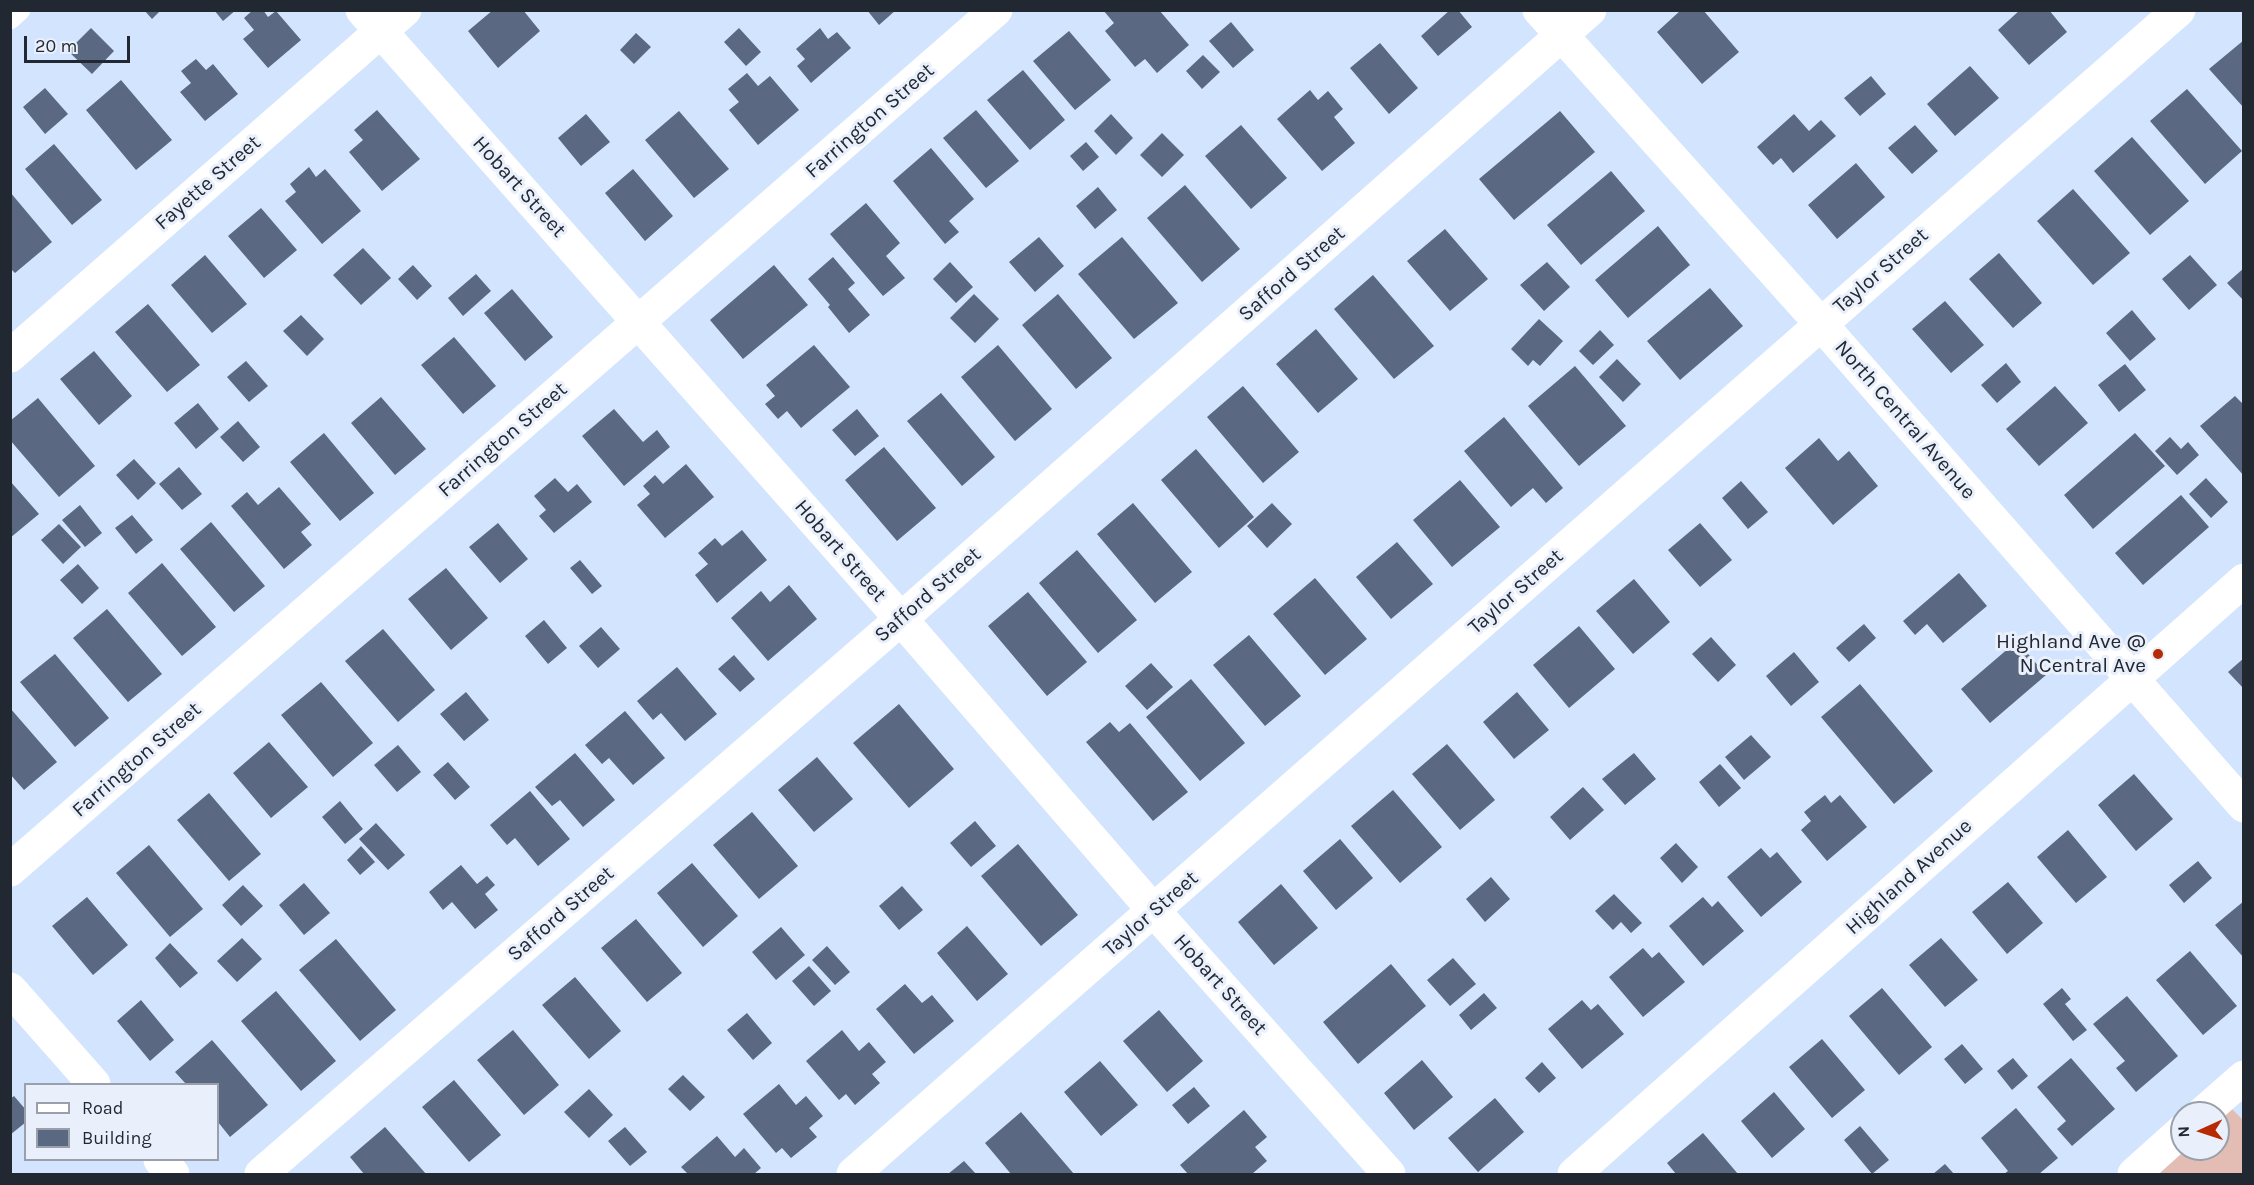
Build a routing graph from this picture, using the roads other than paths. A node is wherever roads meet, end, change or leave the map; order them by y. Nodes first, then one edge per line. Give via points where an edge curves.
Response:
1 (20, 10) edge
2 (996, 10) edge
3 (1539, 10) edge
4 (1590, 10) edge
5 (2179, 10) edge
6 (383, 18) edge
7 (10, 19) edge
8 (1561, 36) junction
9 (639, 322) junction
10 (1820, 323) junction
11 (10, 356) edge
12 (2244, 580) edge
13 (901, 620) junction
14 (2131, 679) junction
15 (2244, 806) edge
16 (10, 870) edge
17 (1154, 912) junction
18 (10, 989) edge
19 (2244, 1077) edge
20 (93, 1083) edge
21 (2217, 1101) edge
22 (2170, 1142) edge
23 (161, 1161) edge
24 (173, 1174) edge
25 (261, 1174) edge
26 (853, 1174) edge
27 (1389, 1174) edge
28 (1574, 1174) edge
29 (2133, 1174) edge

1 - 7 lane
2 - 9 street, Farrington Street
3 - 8 street, North Central Avenue
4 - 8 street, Safford Street
5 - 10 street, Taylor Street
6 - 9 street, Hobart Street
6 - 11 street, Fayette Street
8 - 10 street, North Central Avenue
8 - 13 street, Safford Street
9 - 13 street, Hobart Street
9 - 16 street, Farrington Street
10 - 14 street, North Central Avenue
10 - 17 street, Taylor Street
12 - 14 street, Highland Avenue
13 - 17 street, Hobart Street
13 - 25 street, Safford Street
14 - 15 street, North Central Avenue
14 - 28 street, Highland Avenue
17 - 26 street, Taylor Street
17 - 27 street, Hobart Street
18 - 20 street
19 - 21 street
22 - 29 street
23 - 24 street

